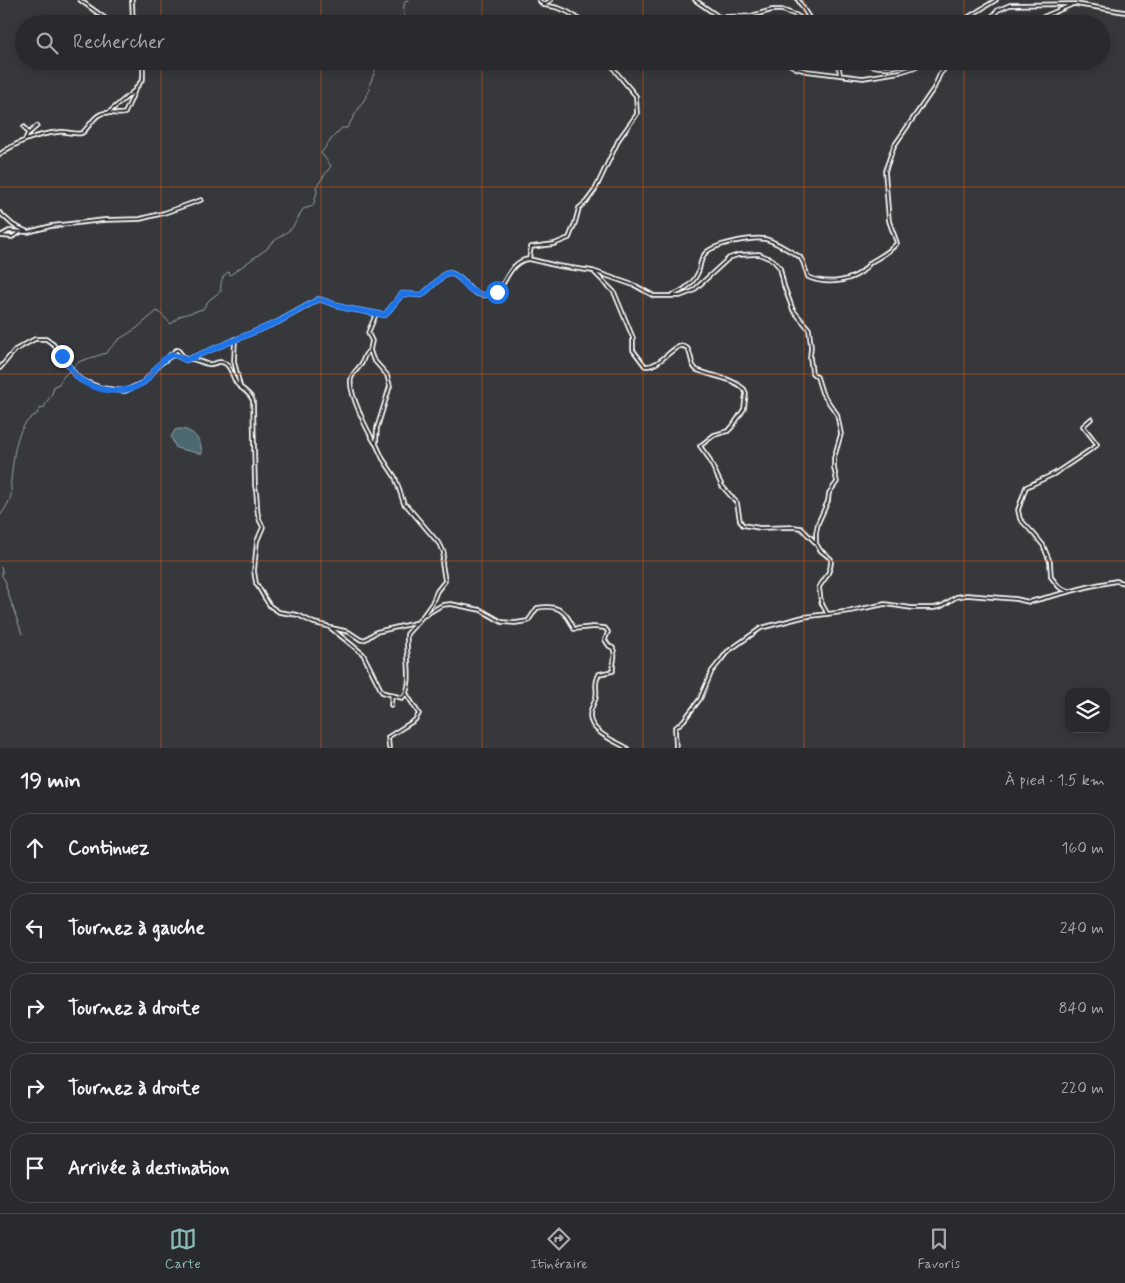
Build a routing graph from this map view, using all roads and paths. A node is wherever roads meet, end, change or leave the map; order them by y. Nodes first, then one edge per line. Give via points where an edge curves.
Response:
1 (80, 0) edge
2 (132, 0) edge
3 (539, 0) edge
4 (551, 0) edge
5 (695, 0) edge
6 (798, 0) edge
7 (996, 0) edge
8 (1073, 4) junction
9 (543, 5) junction
10 (1125, 12) edge
11 (101, 15) edge
12 (133, 15) edge
13 (573, 15) edge
14 (716, 15) edge
15 (754, 15) edge
16 (796, 15) edge
17 (807, 15) edge
18 (972, 15) edge
19 (993, 15) edge
20 (1050, 15) edge
21 (143, 70) edge
22 (615, 70) edge
23 (803, 70) edge
24 (839, 70) edge
25 (909, 70) edge
26 (944, 70) edge
27 (840, 75) junction
28 (136, 88) junction
29 (108, 113) junction
30 (37, 126) dead end
31 (24, 127) dead end
32 (28, 133) junction
33 (22, 141) junction
34 (0, 154) edge
35 (201, 200) dead end
36 (0, 213) edge
37 (28, 232) junction
38 (19, 233) junction
39 (0, 236) edge
40 (529, 259) junction
41 (593, 271) junction
42 (669, 296) junction
43 (376, 314) junction
44 (235, 339) junction
45 (370, 350) junction
46 (168, 357) junction
47 (187, 360) junction
48 (0, 368) edge
49 (240, 386) junction
50 (1091, 419) dead end
51 (376, 444) junction
52 (816, 543) junction
53 (1125, 583) edge
54 (1069, 592) junction
55 (826, 613) junction
56 (421, 617) junction
57 (417, 622) junction
58 (327, 626) junction
59 (406, 693) junction
60 (392, 694) junction
61 (391, 705) dead end
62 (388, 748) edge
63 (627, 748) edge
64 (676, 748) edge

1 - 11 street
2 - 12 street
3 - 9 street
4 - 9 street
5 - 14 street
6 - 17 street
7 - 18 street
8 - 10 street
8 - 19 street via 1010,5
8 - 20 street
9 - 13 street via 566,9
15 - 16 street via 782,10
21 - 28 street via 143,78
22 - 40 street via 636,95 637,115 620,139 595,190 578,208 569,238 531,247
23 - 27 street
24 - 27 street
25 - 27 street via 873,78
26 - 42 street via 894,146 885,172 889,221 897,243 892,249 870,262 861,273 827,283 808,277 800,257 766,239 741,241 710,248 691,283
28 - 29 street
28 - 29 street via 125,114
29 - 33 street via 96,116 81,133 57,132
30 - 32 street
31 - 32 street
32 - 33 street
33 - 34 street
35 - 37 street via 140,219 51,226
36 - 37 street via 14,226
37 - 38 street
38 - 39 street
38 - 39 street via 9,231
40 - 41 street
40 - 43 street via 512,268 494,294 472,291 454,274 448,273 422,295 404,294 386,315
41 - 42 street via 654,296
41 - 52 street via 614,292 632,338 633,350 645,366 649,367 682,346 689,351 696,370 723,377 744,389 744,408 732,427 700,446 722,486 736,503 743,525 801,528
42 - 52 street via 693,291 729,258 738,255 759,254 774,260 780,268 793,310 809,329 812,373 837,414 841,434 834,458 837,482 829,493 818,523
43 - 44 street via 319,299 278,322
43 - 45 street via 368,333 372,341
44 - 47 street
44 - 49 street via 234,361
45 - 51 street via 390,386 377,428
45 - 51 street via 354,372 351,383 358,408
46 - 47 street via 174,355
46 - 47 street via 178,350
46 - 48 street via 144,382 125,392 91,384 77,377 50,341 41,338 15,350
47 - 49 street via 200,360 210,365 223,363 230,368
49 - 58 street via 252,396 254,406 254,486 257,516 263,528 256,550 256,583 270,606 279,612
50 - 54 street via 1083,426 1096,446 1054,474 1026,487 1018,510 1020,519 1048,555 1052,577 1059,587
51 - 56 street via 395,477 404,504 426,526 443,550 445,581
52 - 55 street via 832,562 819,588 820,602
53 - 54 street via 1116,581
54 - 55 street via 1029,602 967,595 934,608 885,604
55 - 64 street via 761,628 728,652 712,671 700,699 675,728
56 - 57 street
56 - 63 street via 442,605 451,604 474,608 502,622 516,623 528,621 537,608 553,606 564,613 574,629 605,628 608,632 605,640 613,648 616,659 613,671 599,674 595,681 591,721 604,734
57 - 58 street via 376,632 361,640 349,632
57 - 59 street via 406,637 409,662
58 - 60 street via 363,654 382,692
59 - 60 street via 400,698
59 - 62 street via 418,714 415,720 388,738
60 - 61 street

